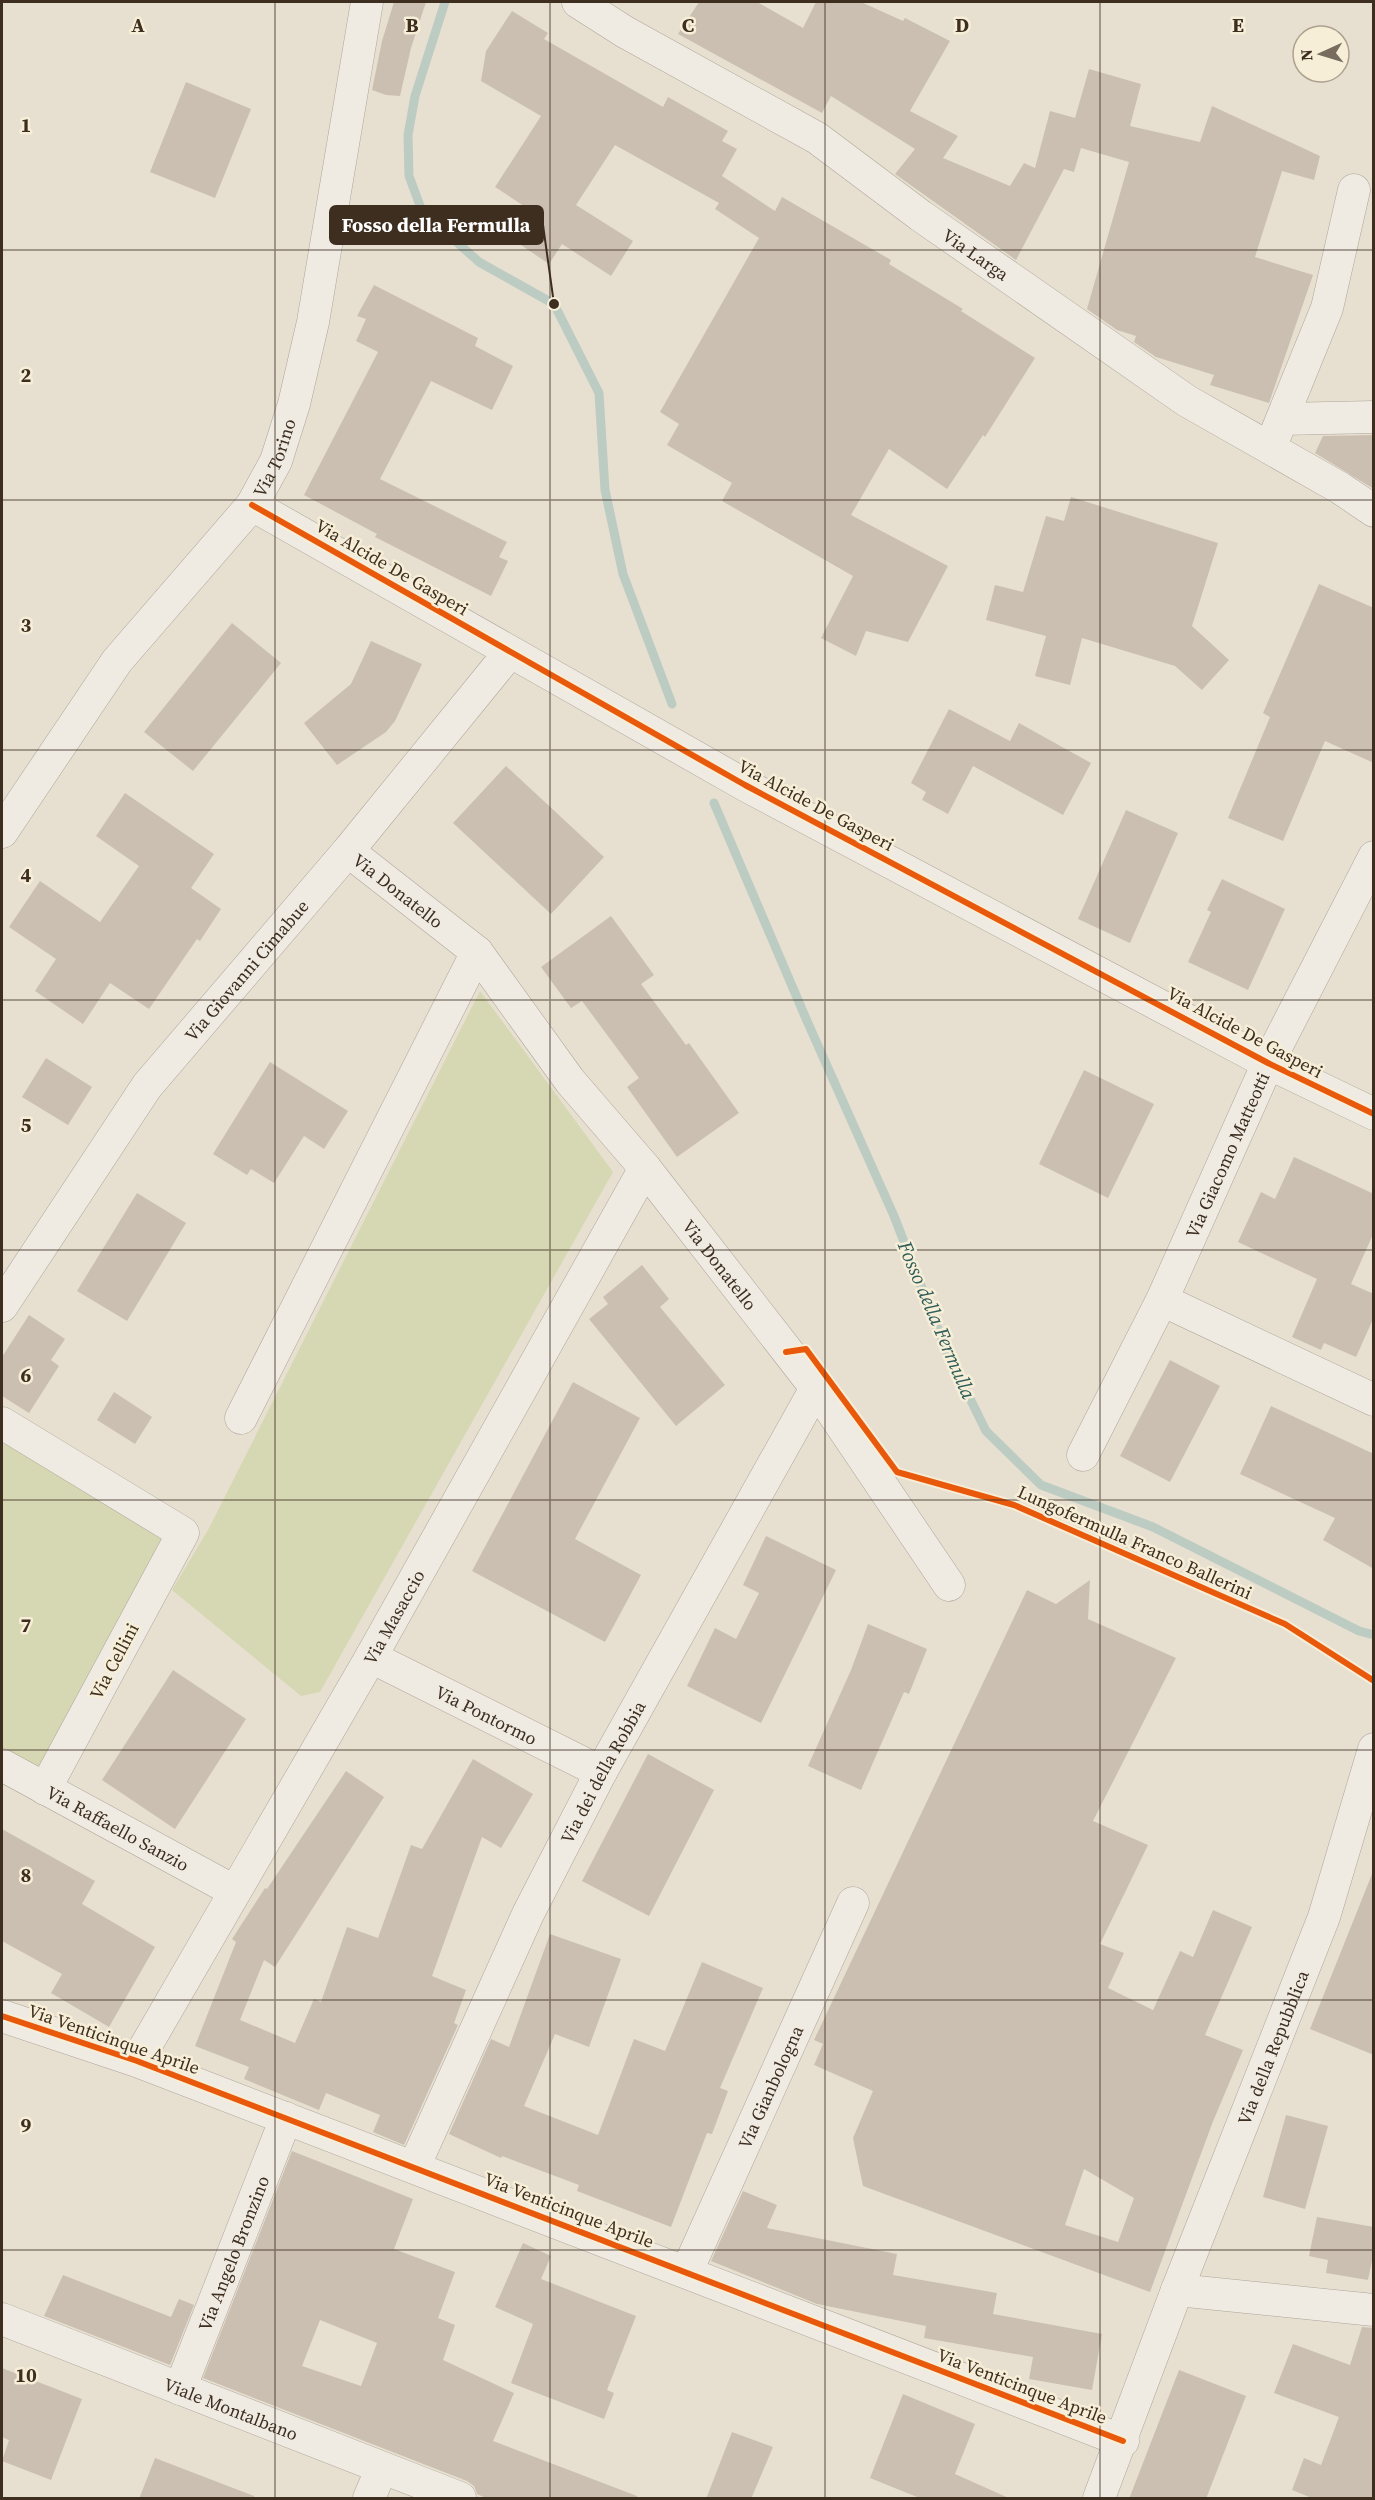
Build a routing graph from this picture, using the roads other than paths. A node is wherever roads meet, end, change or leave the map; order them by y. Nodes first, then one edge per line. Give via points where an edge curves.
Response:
1 (367, 2) edge
2 (578, 2) edge
3 (1354, 190) dead end
4 (1374, 417) edge
5 (1282, 419) junction
6 (1270, 448) junction
7 (252, 505) junction
8 (1374, 511) edge
9 (510, 652) junction
10 (2, 832) edge
11 (348, 851) junction
12 (1374, 857) edge
13 (477, 952) junction
14 (1268, 1063) junction
15 (1374, 1114) edge
16 (645, 1168) junction
17 (1162, 1300) junction
18 (2, 1306) edge
19 (816, 1388) junction
20 (1374, 1400) edge
21 (241, 1418) dead end
22 (2, 1423) edge
23 (1083, 1455) dead end
24 (949, 1585) dead end
25 (371, 1657) junction
26 (1374, 1749) edge
27 (2, 1765) edge
28 (601, 1772) junction
29 (45, 1789) junction
30 (234, 1892) junction
31 (853, 1903) dead end
32 (2, 2016) edge
33 (137, 2061) junction
34 (286, 2118) junction
35 (414, 2167) junction
36 (687, 2271) junction
37 (1177, 2290) junction
38 (1374, 2310) edge
39 (2, 2319) edge
40 (180, 2389) junction
41 (1123, 2441) junction
42 (382, 2468) junction
43 (369, 2499) edge
44 (460, 2499) edge
45 (1099, 2499) edge

1 - 7 street, Via Torino via 313,322 276,461
2 - 6 street, Via Larga via 817,138 1053,310 1187,401
3 - 5 street via 1327,308
4 - 5 street
5 - 6 street
6 - 8 street, Via Larga
7 - 9 street, Via Alcide De Gasperi
7 - 10 street, Via Torino via 117,661
9 - 11 street, Via Giovanni Cimabue
9 - 14 street, Via Alcide De Gasperi via 745,785
11 - 13 street, Via Donatello
11 - 18 street, Via Giovanni Cimabue via 147,1086
12 - 14 street, Via Giacomo Matteotti
13 - 16 street, Via Donatello via 570,1081
13 - 21 street
14 - 15 street, Via Alcide De Gasperi
14 - 17 street, Via Giacomo Matteotti
16 - 19 street, Via Donatello
16 - 25 street, Via Masaccio
17 - 20 street
17 - 23 street, Via Giacomo Matteotti
19 - 24 street, Via Donatello
19 - 28 street, Via dei della Robbia
22 - 29 street, Via Cellini via 183,1533
25 - 28 street, Via Pontormo
25 - 30 street, Via Masaccio
26 - 37 street, Via della Repubblica via 1324,1917
27 - 29 street, Via Raffaello Sanzio
28 - 35 street, Via dei della Robbia via 528,1914
29 - 30 street, Via Raffaello Sanzio
30 - 33 street, Via Masaccio
31 - 36 street, Via Gianbologna
32 - 33 street, Via Venticinque Aprile
33 - 34 street, Via Venticinque Aprile
34 - 35 street, Via Venticinque Aprile
34 - 40 street, Via Angelo Bronzino
35 - 36 street, Via Venticinque Aprile
36 - 41 street, Via Venticinque Aprile
37 - 38 street
37 - 41 street, Via della Repubblica
39 - 40 street, Viale Montalbano
40 - 42 street, Viale Montalbano
41 - 45 street, Via della Repubblica
42 - 43 street
42 - 44 street, Viale Montalbano

